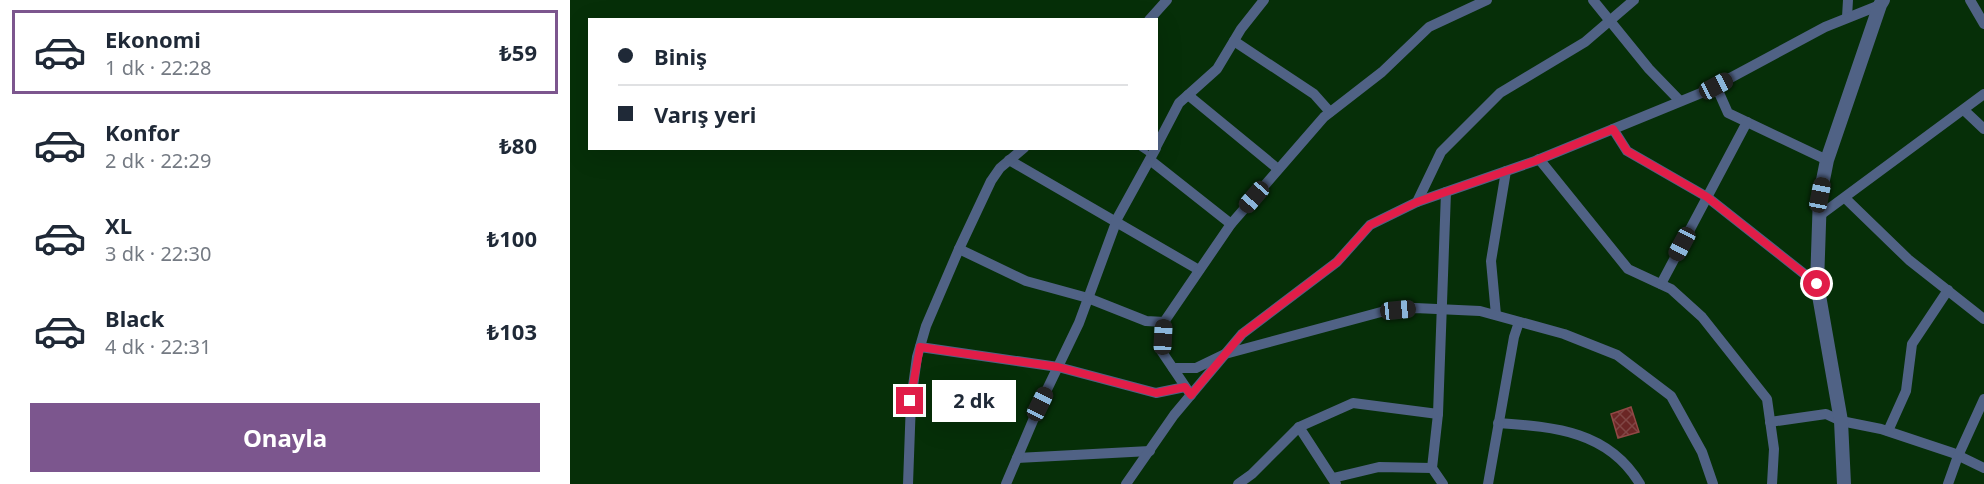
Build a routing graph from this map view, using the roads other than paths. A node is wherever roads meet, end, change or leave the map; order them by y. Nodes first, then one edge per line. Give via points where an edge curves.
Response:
1 (1167, 0) edge
2 (1264, 0) edge
3 (1487, 0) edge
4 (1593, 0) edge
5 (1634, 0) edge
6 (1848, 0) edge
7 (1970, 0) edge
8 (1882, 2) edge
9 (1847, 17) junction
10 (1151, 18) edge
11 (1609, 21) junction
12 (1984, 24) edge
13 (1234, 41) junction
14 (1716, 86) junction
15 (1984, 94) edge
16 (1188, 95) junction
17 (1680, 101) junction
18 (1964, 110) junction
19 (1330, 112) junction
20 (1747, 122) junction
21 (1613, 129) junction
22 (1984, 129) edge
23 (1158, 143) edge
24 (1022, 150) edge
25 (1153, 153) edge
26 (1539, 159) junction
27 (1009, 160) junction
28 (1827, 160) junction
29 (1278, 170) junction
30 (1506, 171) junction
31 (1446, 192) junction
32 (1707, 197) junction
33 (1845, 198) junction
34 (1417, 202) junction
35 (1819, 216) junction
36 (1116, 223) junction
37 (1231, 224) junction
38 (959, 249) junction
39 (1199, 270) junction
40 (1661, 284) junction
41 (1817, 284) junction
42 (1948, 290) junction
43 (1088, 298) junction
44 (1443, 309) junction
45 (1496, 315) junction
46 (1984, 319) edge
47 (1164, 322) junction
48 (1519, 322) junction
49 (920, 347) junction
50 (1225, 354) junction
51 (1058, 367) junction
52 (1173, 368) junction
53 (1188, 391) junction
54 (1984, 399) edge
55 (1438, 414) junction
56 (1841, 421) junction
57 (1770, 422) junction
58 (1498, 423) junction
59 (1299, 428) junction
60 (1888, 431) junction
61 (1150, 451) junction
62 (1958, 456) junction
63 (1017, 458) junction
64 (1432, 468) junction
65 (1984, 468) edge
66 (1335, 481) edge
67 (908, 484) edge
68 (1006, 484) edge
69 (1126, 484) edge
70 (1238, 484) edge
71 (1443, 484) edge
72 (1488, 484) edge
73 (1640, 484) edge
74 (1713, 484) edge
75 (1772, 484) edge
76 (1844, 484) edge
77 (1948, 484) edge

1 - 10 street
2 - 13 street
3 - 19 street via 1429,27 1382,72
4 - 11 street
5 - 11 street
6 - 9 street
7 - 12 street
8 - 9 street
8 - 28 street
9 - 14 street
11 - 17 street
11 - 34 street via 1585,42 1500,93 1441,152
13 - 16 street via 1217,69
13 - 19 street via 1314,94
14 - 17 street
14 - 20 street via 1728,113
15 - 18 street
16 - 23 street via 1179,103
16 - 29 street
17 - 21 street
18 - 22 street
18 - 33 street
19 - 29 street
20 - 28 street
20 - 32 street
21 - 26 street
21 - 32 street via 1627,151
24 - 27 street
25 - 36 street
25 - 37 street
26 - 30 street
26 - 40 street via 1628,269
27 - 36 street
27 - 38 street via 991,181
28 - 35 street
29 - 37 street
30 - 31 street
30 - 45 street via 1491,261
31 - 34 street
31 - 44 street
32 - 40 street
32 - 41 street
33 - 35 street
33 - 42 street via 1909,260
34 - 50 street via 1370,225 1337,262 1242,334
35 - 41 street
36 - 39 street
36 - 43 street
37 - 39 street
38 - 43 street via 1026,281
38 - 49 street
39 - 47 street
40 - 57 street via 1702,317 1767,399
41 - 56 street
42 - 46 street
42 - 60 street via 1912,344 1906,391
43 - 47 street via 1146,321
43 - 51 street
44 - 45 street
44 - 50 street via 1381,312
44 - 55 street
45 - 48 street
47 - 52 street via 1162,352
48 - 58 street
48 - 74 street via 1617,355 1671,396 1702,452
49 - 51 street
49 - 67 street via 910,401
50 - 52 street via 1196,368
50 - 53 street
51 - 53 street via 1156,393
51 - 63 street
52 - 53 street
53 - 61 street
54 - 62 street
55 - 59 street via 1353,403
55 - 64 street
56 - 57 street via 1826,414
56 - 60 street
56 - 76 street
57 - 75 street via 1774,449
58 - 72 street
58 - 73 street via 1579,434 1610,451
59 - 66 street
59 - 70 street
60 - 62 street
61 - 63 street
61 - 69 street
62 - 65 street
62 - 77 street
63 - 68 street
64 - 66 street via 1379,467
64 - 71 street

